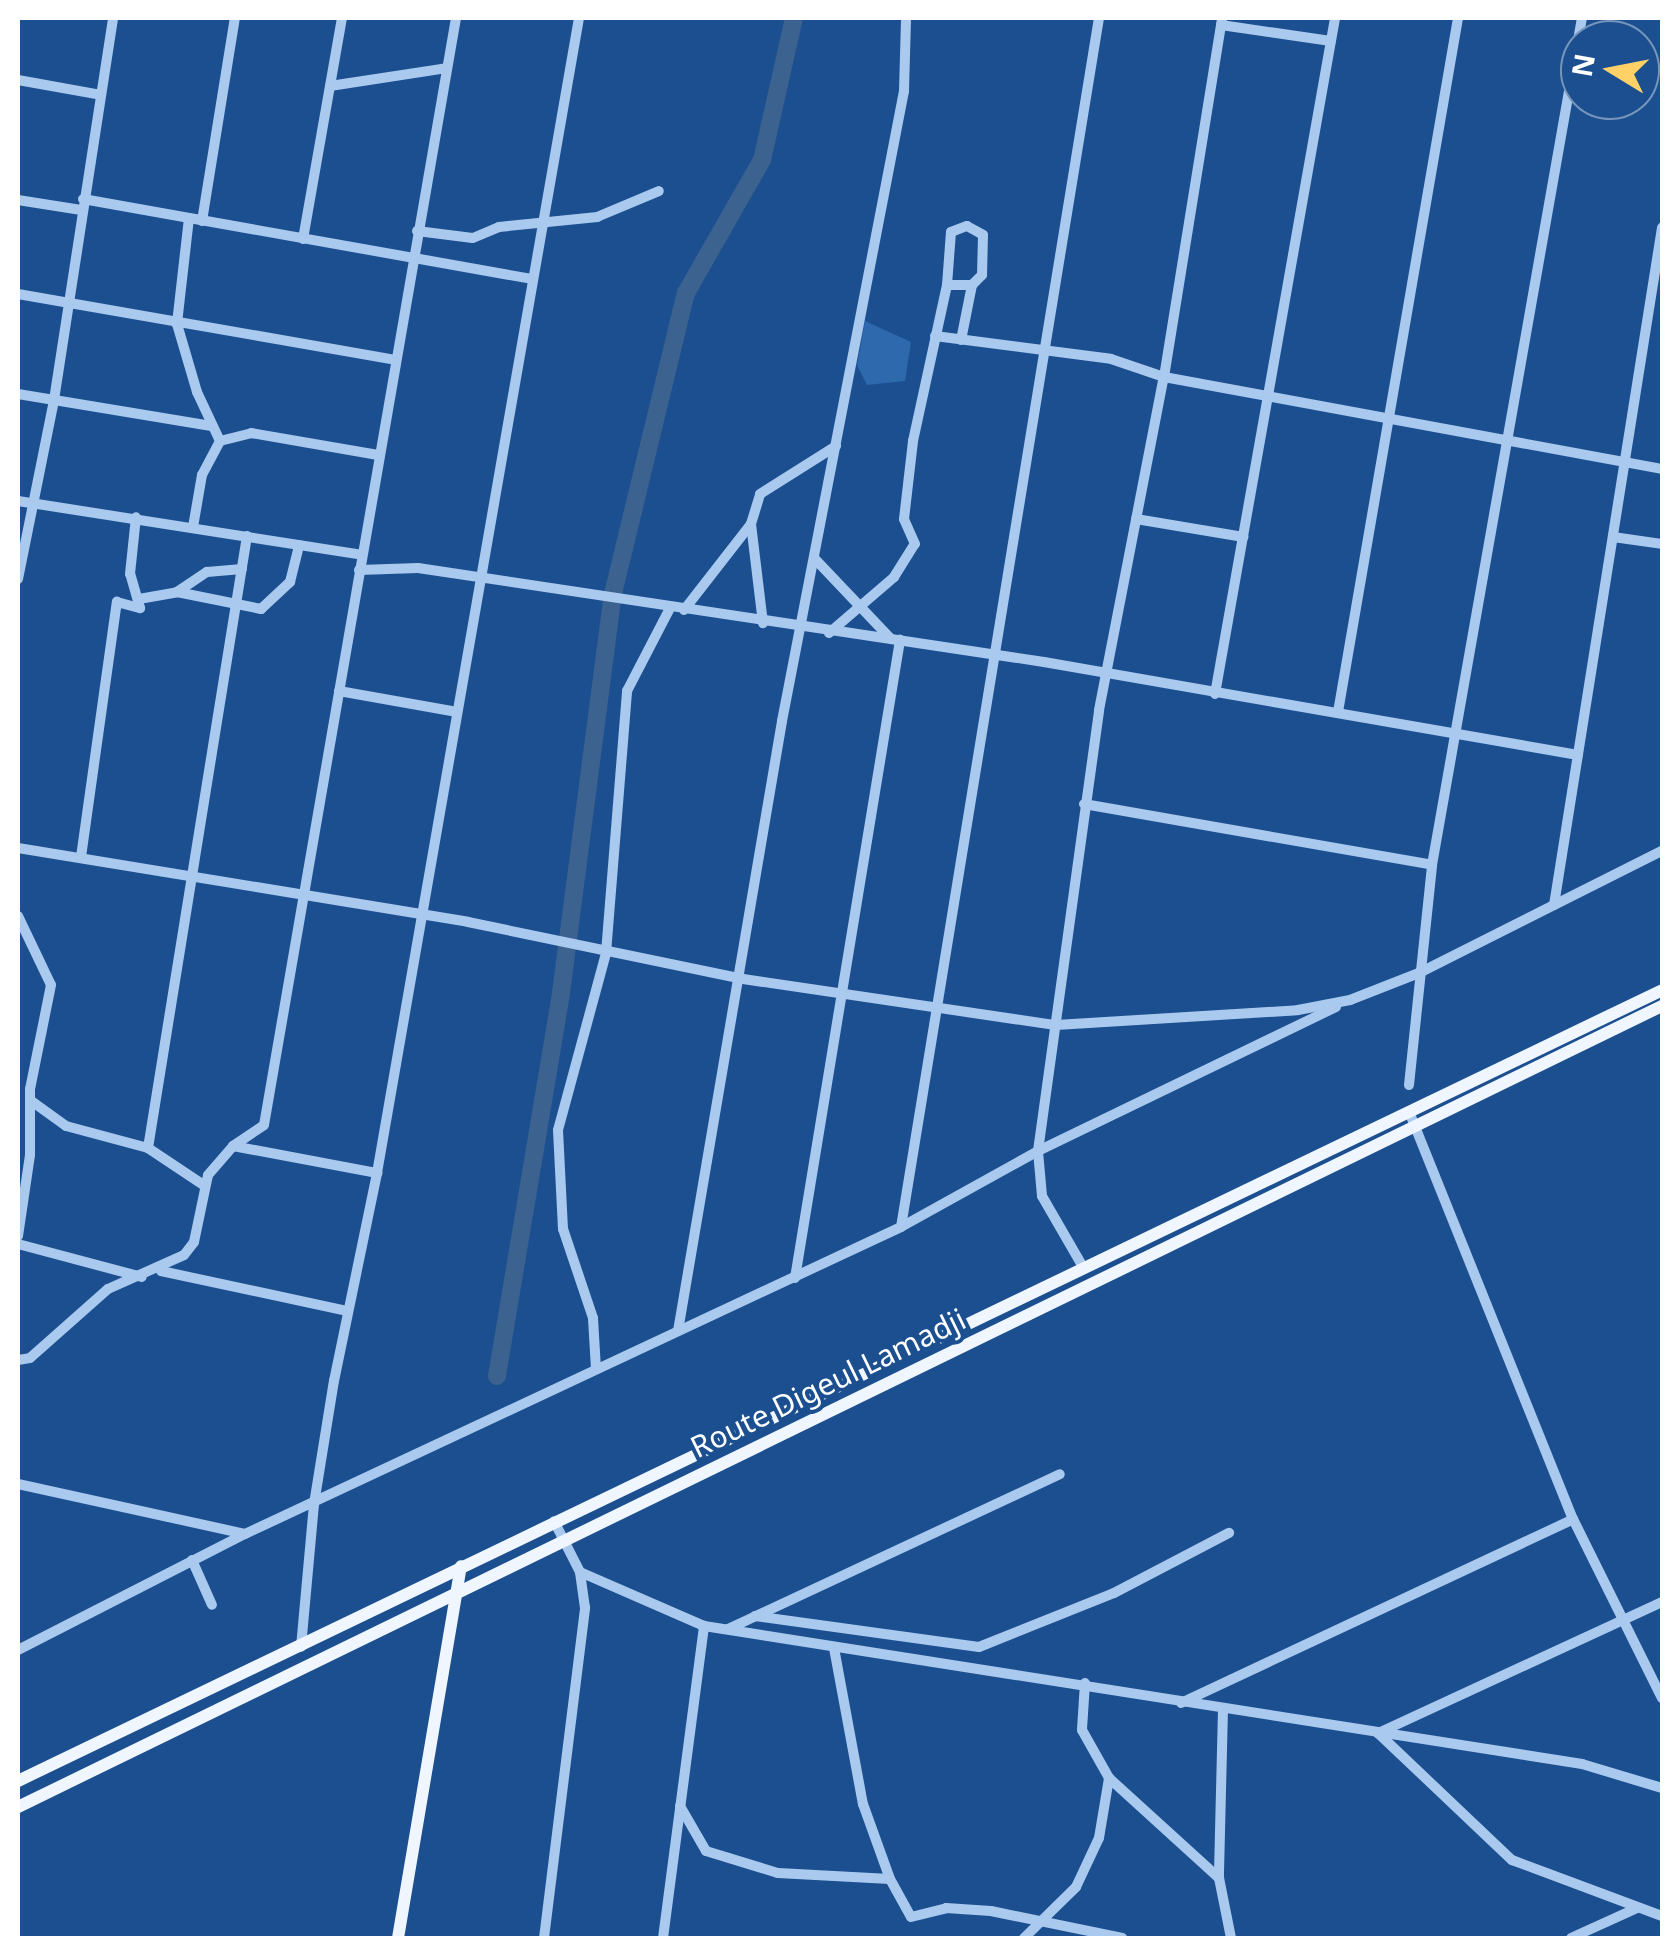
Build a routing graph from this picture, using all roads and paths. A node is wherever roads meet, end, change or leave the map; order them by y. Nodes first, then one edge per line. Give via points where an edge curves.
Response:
1 (113, 18) edge
2 (236, 18) edge
3 (342, 18) edge
4 (456, 18) edge
5 (579, 18) edge
6 (906, 18) edge
7 (1099, 18) edge
8 (1335, 18) edge
9 (1458, 18) edge
10 (1582, 18) edge
11 (1222, 21) edge
12 (1332, 42) junction
13 (447, 68) junction
14 (18, 80) edge
15 (330, 86) junction
16 (101, 95) junction
17 (658, 190) dead end
18 (18, 200) edge
19 (82, 205) junction
20 (189, 218) junction
21 (202, 221) junction
22 (543, 224) junction
23 (1662, 228) edge
24 (417, 232) junction
25 (303, 239) junction
26 (412, 258) junction
27 (533, 279) junction
28 (948, 285) junction
29 (972, 286) junction
30 (18, 294) edge
31 (68, 304) junction
32 (177, 324) junction
33 (935, 336) junction
34 (961, 340) junction
35 (1047, 351) junction
36 (395, 360) junction
37 (1164, 378) junction
38 (18, 394) edge
39 (1269, 396) junction
40 (54, 400) junction
41 (1390, 417) junction
42 (211, 426) junction
43 (220, 440) junction
44 (1506, 442) junction
45 (836, 446) junction
46 (378, 454) junction
47 (1625, 463) junction
48 (1662, 469) edge
49 (18, 502) edge
50 (32, 504) junction
51 (136, 517) junction
52 (1136, 519) junction
53 (751, 524) junction
54 (193, 527) junction
55 (248, 536) junction
56 (1243, 538) junction
57 (1613, 538) junction
58 (299, 544) junction
59 (1662, 544) edge
60 (361, 555) junction
61 (815, 559) junction
62 (242, 569) junction
63 (359, 570) junction
64 (480, 576) junction
65 (18, 579) edge
66 (178, 592) junction
67 (140, 599) junction
68 (859, 604) junction
69 (670, 608) junction
70 (235, 609) junction
71 (684, 610) junction
72 (763, 623) junction
73 (803, 630) junction
74 (828, 632) junction
75 (895, 640) junction
76 (996, 658) junction
77 (1106, 672) junction
78 (338, 691) junction
79 (1215, 694) junction
80 (457, 712) junction
81 (1338, 712) junction
82 (1455, 729) junction
83 (1578, 756) junction
84 (1084, 804) junction
85 (18, 848) edge
86 (1662, 851) edge
87 (81, 857) junction
88 (1432, 865) junction
89 (190, 878) junction
90 (304, 896) junction
91 (1554, 906) junction
92 (18, 916) edge
93 (422, 917) junction
94 (606, 953) junction
95 (1419, 973) junction
96 (742, 978) junction
97 (1662, 990) edge
98 (842, 994) junction
99 (1350, 1000) junction
100 (1662, 1006) edge
101 (938, 1010) junction
102 (1056, 1025) junction
103 (1409, 1085) dead end
104 (30, 1099) junction
105 (1412, 1120) junction
106 (233, 1146) junction
107 (148, 1148) junction
108 (1038, 1151) junction
109 (377, 1173) junction
110 (205, 1186) junction
111 (901, 1226) junction
112 (18, 1240) edge
113 (1083, 1268) junction
114 (160, 1271) junction
115 (143, 1277) junction
116 (795, 1278) junction
117 (348, 1311) junction
118 (678, 1330) junction
119 (18, 1360) edge
120 (596, 1369) junction
121 (1060, 1474) dead end
122 (18, 1484) edge
123 (314, 1504) junction
124 (1573, 1519) junction
125 (554, 1521) junction
126 (1229, 1533) dead end
127 (244, 1534) junction
128 (564, 1540) junction
129 (192, 1560) junction
130 (460, 1566) junction
131 (580, 1572) junction
132 (456, 1593) junction
133 (1662, 1602) edge
134 (212, 1605) dead end
135 (754, 1616) junction
136 (1624, 1621) junction
137 (704, 1626) junction
138 (728, 1629) junction
139 (301, 1647) junction
140 (834, 1648) junction
141 (18, 1650) edge
142 (1085, 1683) junction
143 (1662, 1698) edge
144 (1180, 1704) junction
145 (1222, 1708) junction
146 (1378, 1733) junction
147 (1109, 1778) junction
148 (18, 1781) edge
149 (1662, 1788) edge
150 (680, 1806) junction
151 (18, 1808) edge
152 (1219, 1878) junction
153 (890, 1879) junction
154 (1636, 1908) junction
155 (1662, 1916) edge
156 (1046, 1923) junction
157 (398, 1938) edge
158 (544, 1938) edge
159 (663, 1938) edge
160 (1024, 1938) edge
161 (1122, 1938) edge
162 (1231, 1938) edge
163 (1571, 1938) edge

1 - 16 street
2 - 21 street
3 - 15 street
4 - 13 street
5 - 22 street
6 - 45 street via 904,91
7 - 35 street
8 - 12 street
9 - 41 street
10 - 44 street
11 - 12 street
11 - 37 street
12 - 39 street
13 - 15 street
13 - 24 street
14 - 16 street
15 - 25 street
16 - 19 street
17 - 22 street via 597,218
18 - 19 street
19 - 20 street
19 - 31 street
20 - 21 street
20 - 32 street
21 - 25 street
22 - 24 street via 499,227 474,238
22 - 27 street
23 - 47 street
24 - 26 street
25 - 26 street
26 - 27 street
26 - 36 street
27 - 64 street
28 - 29 street
28 - 29 street via 951,232 967,226 983,236 982,275
28 - 33 street
29 - 34 street
30 - 31 street
31 - 32 street
31 - 40 street
32 - 36 street
32 - 42 street
33 - 34 street
33 - 68 street via 920,394 904,518 915,544 894,576
34 - 35 street
35 - 37 street via 1111,359
35 - 76 street
36 - 46 street
37 - 39 street
37 - 52 street
38 - 40 street
39 - 41 street
39 - 56 street
40 - 42 street
40 - 50 street
41 - 44 street
41 - 81 street
42 - 43 street
43 - 46 street via 251,433
43 - 54 street via 202,475
44 - 47 street
44 - 82 street
45 - 53 street via 760,494
45 - 61 street
46 - 60 street
47 - 48 street
47 - 57 street
49 - 50 street
50 - 51 street
50 - 65 street
51 - 54 street
51 - 67 street via 130,574
52 - 56 street
52 - 77 street
53 - 71 street
53 - 72 street
54 - 55 street
55 - 58 street
55 - 62 street
56 - 79 street
57 - 59 street
57 - 83 street
58 - 60 street
58 - 70 street via 290,582 261,609
60 - 63 street
61 - 68 street
61 - 73 street
62 - 66 street via 207,572
62 - 70 street
63 - 64 street
63 - 78 street
64 - 69 street
64 - 80 street
66 - 67 street
66 - 70 street
67 - 87 street via 140,608 118,602
68 - 74 street
68 - 75 street
69 - 71 street
69 - 94 street via 627,691
70 - 89 street
71 - 72 street
72 - 73 street
73 - 74 street
73 - 96 street
74 - 75 street
75 - 76 street
75 - 98 street
76 - 77 street
76 - 101 street
77 - 79 street
77 - 84 street
78 - 80 street
78 - 90 street
79 - 81 street
80 - 93 street
81 - 82 street
82 - 83 street
82 - 88 street
83 - 91 street
84 - 88 street
84 - 102 street
85 - 87 street
86 - 91 street
87 - 89 street
88 - 95 street
89 - 90 street
89 - 107 street
90 - 93 street
90 - 106 street via 264,1124
91 - 95 street
92 - 104 street via 51,985
93 - 94 street
93 - 109 street
94 - 96 street
94 - 120 street via 558,1130 564,1230 593,1318
95 - 99 street
95 - 103 street
96 - 98 street
96 - 118 street
97 - 105 main road, Route Digeul Lamadji
98 - 101 street
98 - 116 street
99 - 102 street via 1298,1010
99 - 108 street
100 - 105 main road, Route Digeul Lamadji
101 - 102 street
101 - 111 street
102 - 108 street
104 - 107 street via 66,1126
104 - 112 street
105 - 113 main road, Route Digeul Lamadji
105 - 124 street
105 - 128 main road, Route Digeul Lamadji
106 - 109 street
106 - 110 street
107 - 110 street
108 - 111 street
108 - 113 street via 1042,1196
109 - 117 street
110 - 114 street via 194,1242
111 - 116 street
112 - 115 street
113 - 125 main road, Route Digeul Lamadji
114 - 115 street
114 - 117 street
115 - 119 street via 108,1289 30,1358
116 - 118 street
117 - 123 street
118 - 120 street
120 - 123 street
121 - 135 street
122 - 127 street
123 - 127 street
123 - 139 street
124 - 136 street
124 - 144 street
125 - 128 street
125 - 130 main road, Route Digeul Lamadji
126 - 135 street via 1114,1593 979,1647
127 - 129 street
128 - 131 street
128 - 132 main road, Route Digeul Lamadji
129 - 134 street
129 - 141 street
130 - 132 main road
130 - 139 main road, Route Digeul Lamadji
131 - 137 street
131 - 158 street via 585,1608
132 - 151 main road, Route Digeul Lamadji
132 - 157 main road
133 - 136 street
135 - 138 street
136 - 143 street
136 - 146 street
137 - 138 street
137 - 150 street
138 - 140 street
139 - 148 main road, Route Digeul Lamadji
140 - 142 street
140 - 153 street via 864,1804
142 - 144 street
142 - 147 street via 1082,1730
144 - 145 street
145 - 146 street
145 - 152 street
146 - 149 street via 1582,1764
146 - 154 street via 1512,1860
147 - 152 street
147 - 156 street via 1099,1838 1076,1888
150 - 153 street via 706,1851 778,1874
150 - 159 street
152 - 162 street
153 - 156 street via 912,1917 946,1908
154 - 155 street
154 - 163 street
156 - 160 street
156 - 161 street

